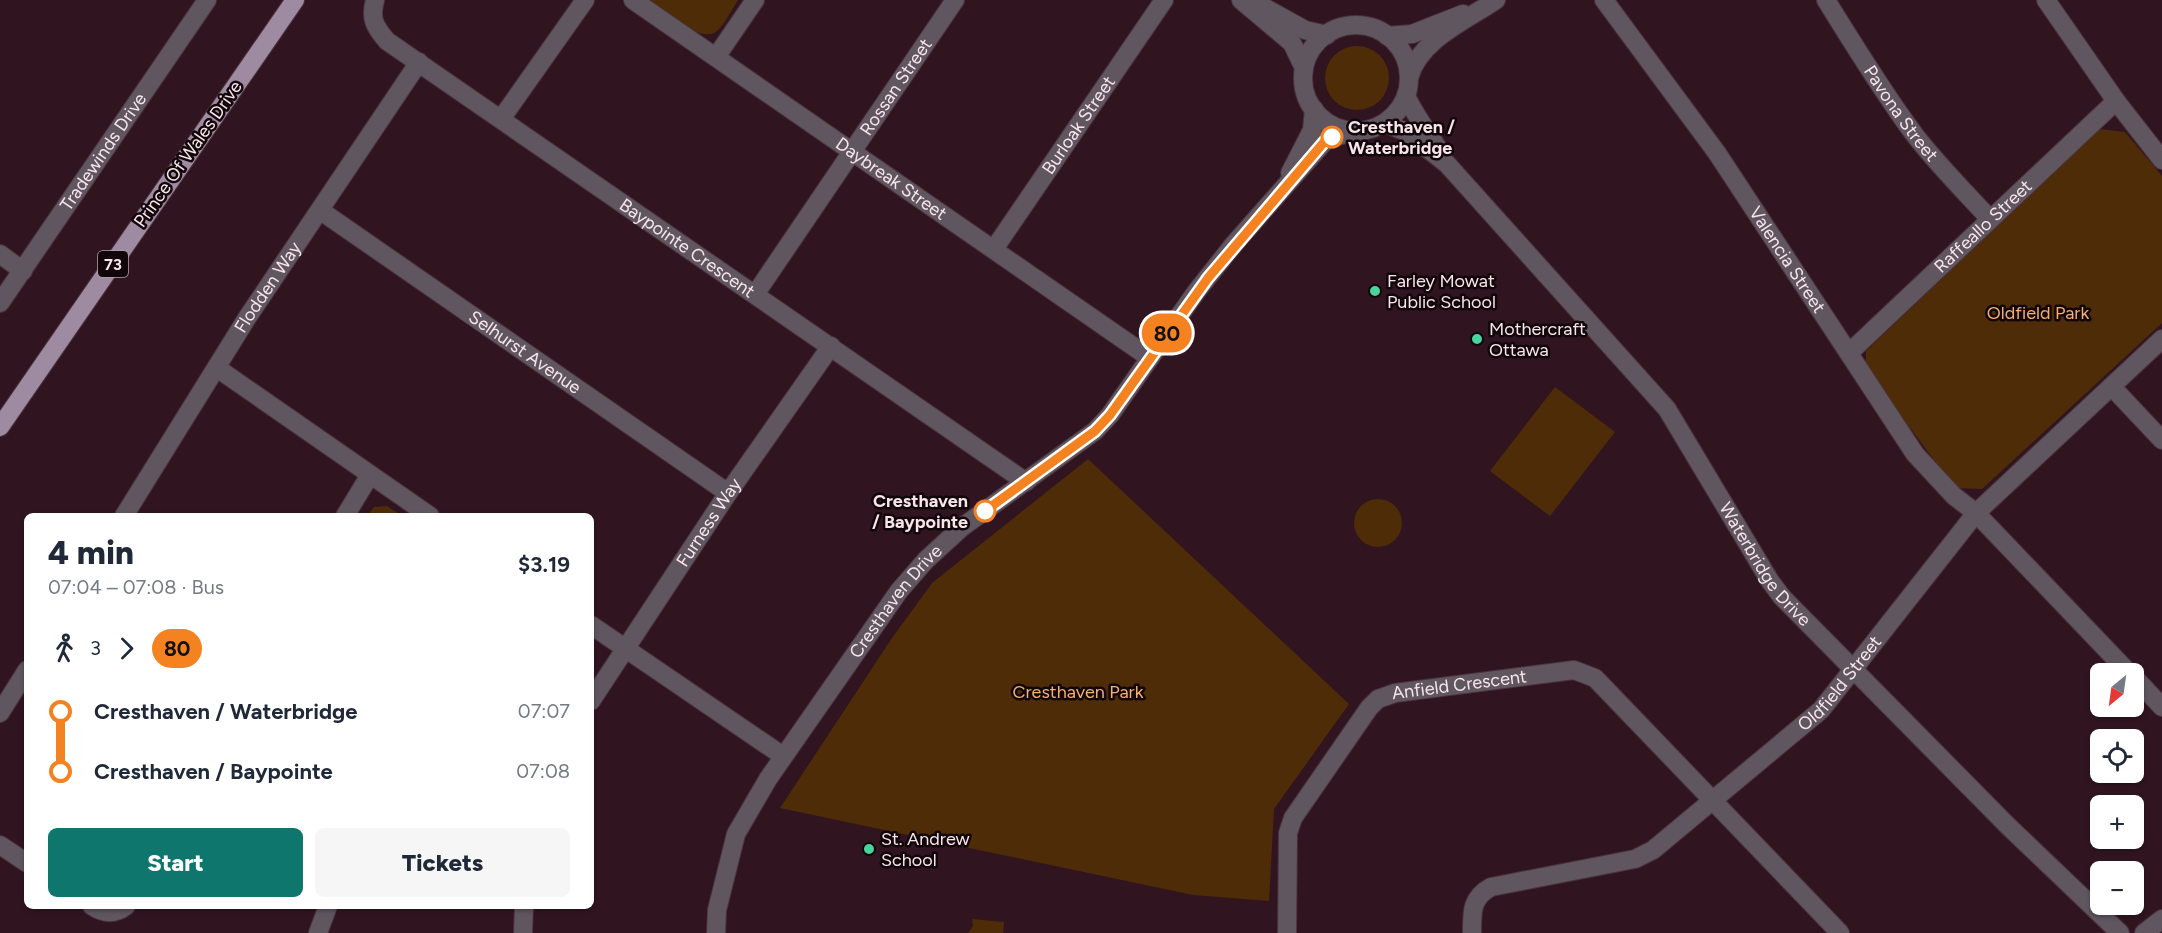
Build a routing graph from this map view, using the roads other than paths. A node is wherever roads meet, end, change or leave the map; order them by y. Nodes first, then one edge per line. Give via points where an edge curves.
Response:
1 (207, 0) edge
2 (295, 0) edge
3 (375, 0) edge
4 (585, 0) edge
5 (633, 0) edge
6 (755, 0) edge
7 (1164, 0) edge
8 (1241, 0) edge
9 (1250, 0) edge
10 (1604, 0) edge
11 (1826, 0) edge
12 (2046, 0) edge
13 (1493, 2) edge
14 (946, 3) edge
15 (1327, 35) junction
16 (1387, 36) junction
17 (716, 57) junction
18 (418, 62) junction
19 (1304, 68) junction
20 (1407, 88) junction
21 (2116, 101) junction
22 (1314, 109) junction
23 (501, 119) junction
24 (1385, 123) junction
25 (1352, 131) junction
26 (853, 154) junction
27 (2162, 160) edge
28 (1447, 164) junction
29 (1279, 196) junction
30 (321, 211) junction
31 (1990, 219) junction
32 (994, 249) junction
33 (0, 254) edge
34 (23, 271) junction
35 (756, 293) junction
36 (0, 303) edge
37 (2162, 339) edge
38 (831, 346) junction
39 (1850, 352) junction
40 (1150, 358) junction
41 (217, 368) junction
42 (2112, 387) junction
43 (0, 427) edge
44 (2162, 440) edge
45 (370, 475) junction
46 (1026, 482) junction
47 (728, 493) junction
48 (126, 513) edge
49 (347, 513) edge
50 (426, 513) edge
51 (1976, 513) junction
52 (594, 627) edge
53 (625, 648) junction
54 (2120, 663) edge
55 (1854, 670) junction
56 (24, 675) edge
57 (2144, 688) edge
58 (594, 696) edge
59 (2162, 707) edge
60 (0, 712) edge
61 (783, 756) junction
62 (1712, 801) junction
63 (0, 845) edge
64 (24, 861) edge
65 (96, 909) edge
66 (120, 909) edge
67 (327, 909) edge
68 (524, 909) edge
69 (2162, 920) edge
70 (318, 933) edge
71 (523, 933) edge
72 (716, 933) edge
73 (1287, 933) edge
74 (1472, 933) edge
75 (1840, 933) edge
76 (2120, 933) edge
77 (2144, 933) edge

1 - 34 street, Tradewinds Drive
2 - 43 main road, Prince Of Wales Drive / 73
3 - 18 street, Baypointe Crescent via 371,14 375,27 387,41
4 - 23 street
5 - 17 street, Daybreak Street
6 - 17 street
7 - 32 street, Burloak Street
8 - 19 street via 1292,43
9 - 15 street via 1305,30
10 - 39 street, Valencia Street via 1717,153
11 - 31 street, Pavona Street via 1914,133
12 - 21 street
13 - 16 street via 1412,34
13 - 20 street via 1422,50 1413,64
14 - 26 street, Rossan Street
15 - 16 street via 1355,26 1372,28
15 - 19 street via 1310,51
16 - 20 street via 1407,63
17 - 26 street, Daybreak Street
18 - 23 street, Baypointe Crescent
18 - 30 street, Flodden Way
19 - 22 street via 1304,86
20 - 24 street via 1398,111
20 - 28 street, Waterbridge Drive via 1413,112
21 - 27 street
21 - 31 street, Raffeallo Street
22 - 25 street via 1335,127
22 - 29 street, Cresthaven Drive via 1312,130
23 - 35 street, Baypointe Crescent
24 - 25 street via 1370,130
24 - 28 street, Waterbridge Drive via 1406,132
25 - 29 street, Cresthaven Drive via 1325,141
26 - 32 street, Daybreak Street
26 - 35 street, Rossan Street
28 - 55 street, Waterbridge Drive via 1667,409 1770,581
29 - 40 street, Cresthaven Drive via 1234,244
30 - 41 street, Flodden Way
30 - 47 street, Selhurst Avenue
31 - 39 street, Raffeallo Street
32 - 40 street, Daybreak Street
33 - 34 street
34 - 36 street, Tradewinds Drive
35 - 38 street, Baypointe Crescent
37 - 42 street, Oldfield Street
38 - 46 street, Baypointe Crescent
38 - 47 street, Furness Way
39 - 51 street, Valencia Street via 1915,454 1954,496
40 - 46 street, Cresthaven Drive via 1095,431
41 - 45 street
41 - 48 street, Flodden Way
42 - 44 street
42 - 51 street, Oldfield Street
45 - 49 street
45 - 50 street
46 - 61 street, Cresthaven Drive via 961,528 906,583
47 - 53 street, Furness Way
51 - 54 street, Valencia Street
51 - 55 street, Oldfield Street
52 - 53 street
53 - 58 street, Furness Way
53 - 61 street
55 - 62 street, Oldfield Street via 1821,710
55 - 76 street, Waterbridge Drive
56 - 60 street
57 - 59 street, Valencia Street
61 - 72 street, Cresthaven Drive via 736,834 721,890
62 - 73 street, Anfield Crescent via 1595,678 1585,673 1574,670 1395,693 1378,699 1369,708 1293,818 1288,833
62 - 74 street, Oldfield Street via 1653,850 1635,859 1480,893 1472,907
62 - 75 street
63 - 64 street
65 - 66 street via 111,913
67 - 70 street
68 - 71 street
69 - 77 street

